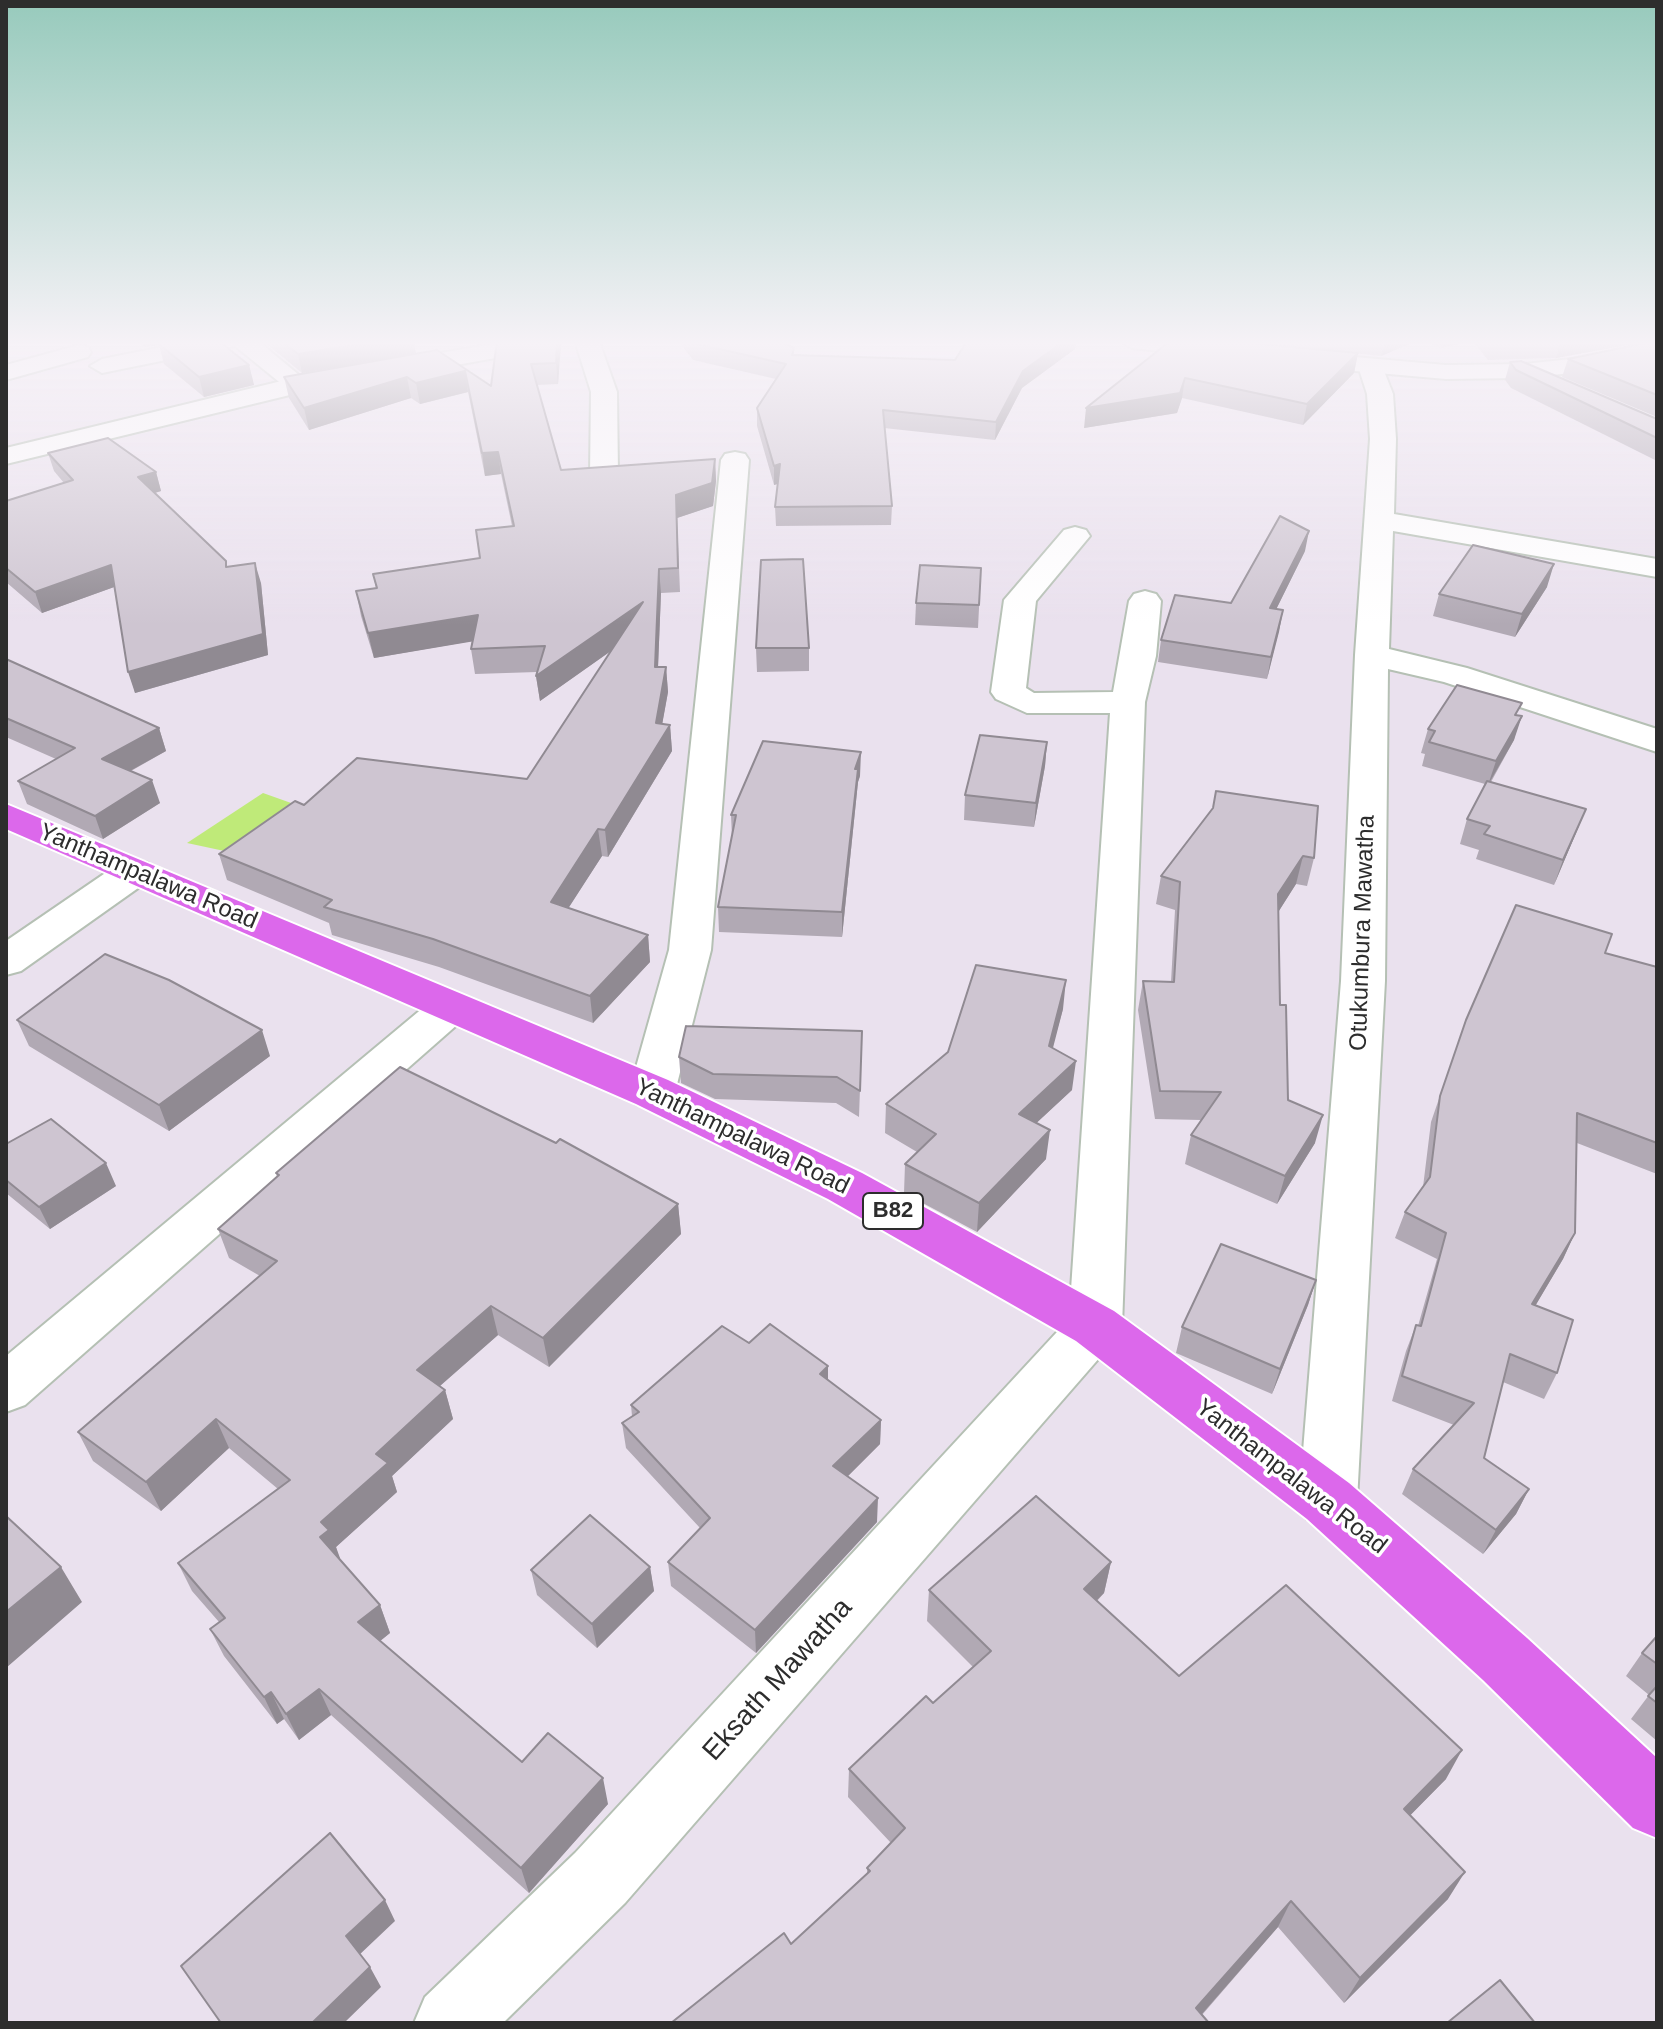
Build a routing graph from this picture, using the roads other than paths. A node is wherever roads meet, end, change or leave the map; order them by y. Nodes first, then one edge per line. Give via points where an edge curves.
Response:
1 (90, 436) edge
2 (604, 436) edge
3 (1383, 436) edge
4 (6, 456) edge
5 (735, 460) dead end
6 (604, 475) edge
7 (1378, 520) junction
8 (1075, 536) dead end
9 (1657, 568) edge
10 (1145, 601) dead end
11 (1372, 655) junction
12 (1128, 702) junction
13 (1657, 741) edge
14 (6, 815) edge
15 (134, 872) junction
16 (6, 961) edge
17 (451, 1007) junction
18 (652, 1092) junction
19 (1095, 1326) junction
20 (6, 1389) edge
21 (1328, 1501) junction
22 (1657, 1804) edge
23 (451, 2023) edge

1 - 4 street
2 - 6 street
3 - 7 street, Otukumbura Mawatha
5 - 18 street via 690,950
7 - 9 street
7 - 11 street, Otukumbura Mawatha
8 - 12 street via 1020,600 1008,692 1027,703
10 - 12 street
11 - 13 street via 1455,675
11 - 21 street, Otukumbura Mawatha via 1363,981
12 - 19 street
14 - 15 main road, Yanthampalawa Road / B82
15 - 16 street
15 - 17 main road, Yanthampalawa Road / B82
17 - 18 main road, Yanthampalawa Road / B82
17 - 20 street
18 - 19 main road, Yanthampalawa Road / B82 via 845,1186
19 - 21 main road, Yanthampalawa Road / B82
19 - 23 street, Eksath Mawatha via 600,1878
21 - 22 main road, Yanthampalawa Road / B82

